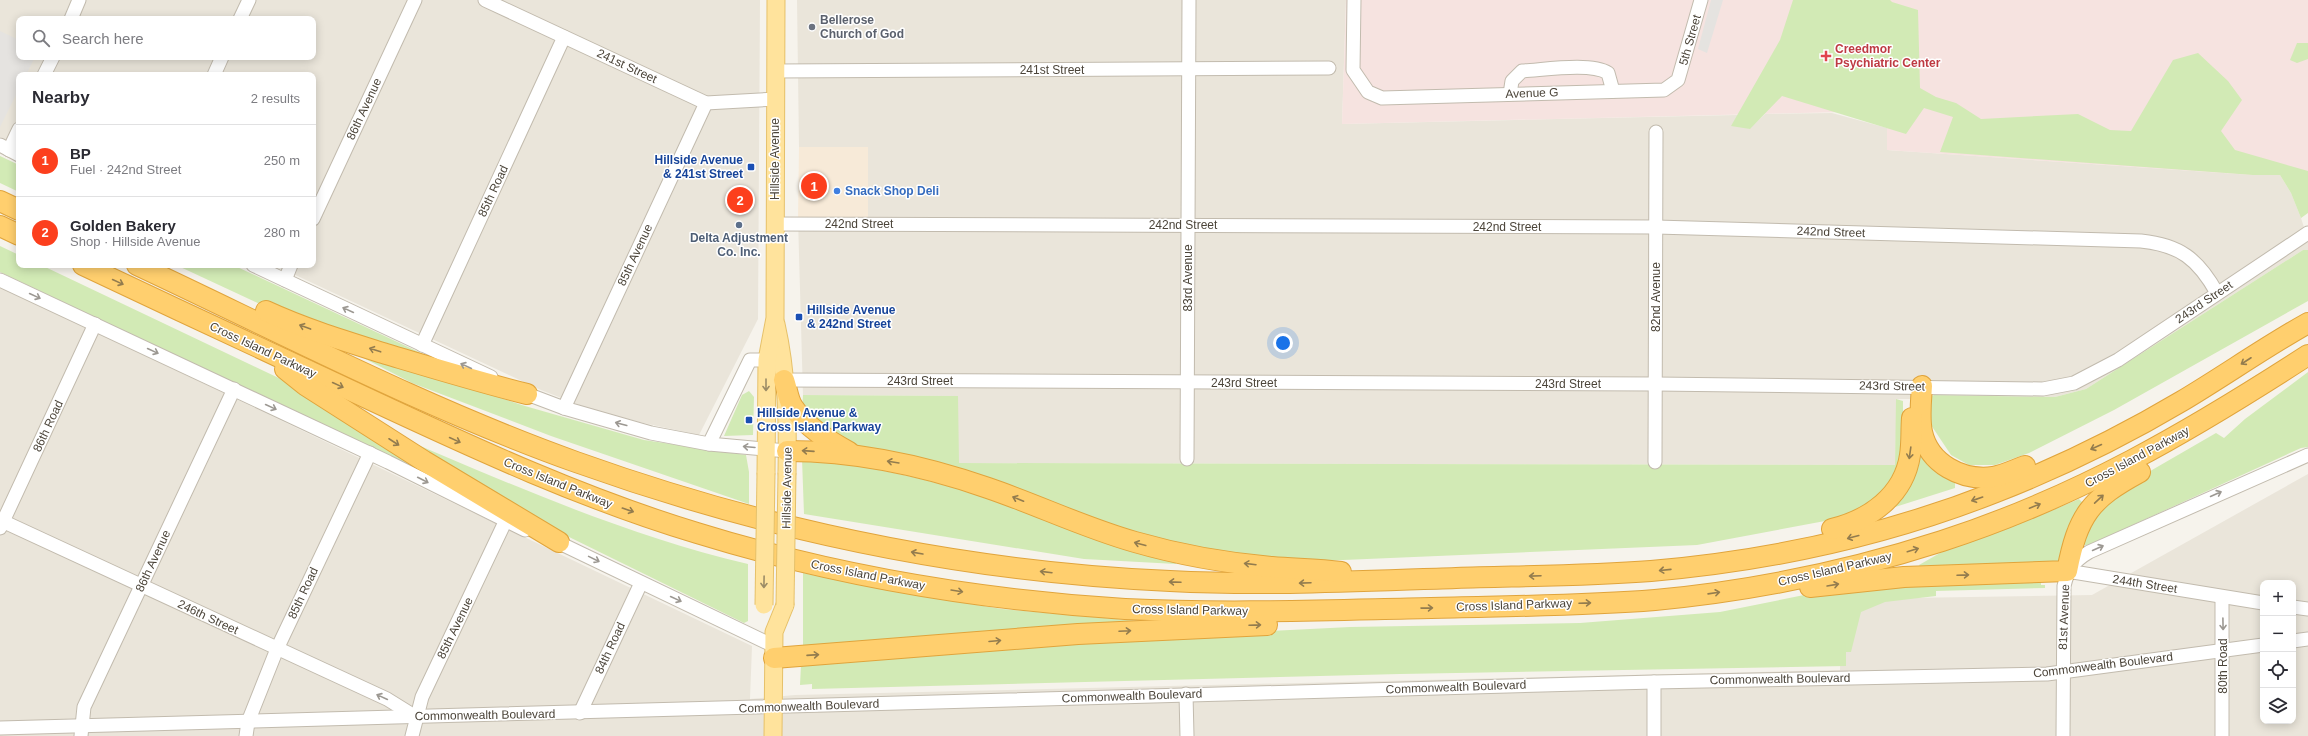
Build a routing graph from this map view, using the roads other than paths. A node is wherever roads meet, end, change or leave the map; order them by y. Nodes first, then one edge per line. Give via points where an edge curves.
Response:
1 (79, 0) edge
2 (249, 0) edge
3 (415, 0) edge
4 (485, 0) edge
5 (776, 0) edge
6 (1188, 0) edge
7 (1354, 0) edge
8 (1701, 0) edge
9 (71, 16) edge
10 (241, 16) edge
11 (564, 37) junction
12 (52, 60) edge
13 (221, 60) edge
14 (1329, 68) dead end
15 (1188, 69) junction
16 (776, 71) junction
17 (46, 72) edge
18 (215, 72) edge
19 (1678, 80) joint
20 (1613, 91) junction
21 (1510, 94) junction
22 (776, 99) junction
23 (706, 103) junction
24 (1656, 132) dead end
25 (16, 135) edge
26 (9, 150) edge
27 (0, 201) edge
28 (16, 209) edge
29 (316, 213) edge
30 (775, 224) junction
31 (1188, 225) junction
32 (0, 226) edge
33 (1656, 227) junction
34 (2308, 233) edge
35 (16, 234) edge
36 (89, 268) edge
37 (259, 268) edge
38 (291, 268) edge
39 (145, 269) edge
40 (0, 280) edge
41 (285, 280) junction
42 (2217, 293) junction
43 (775, 318) junction
44 (2308, 323) edge
45 (95, 324) junction
46 (252, 344) junction
47 (422, 345) junction
48 (2308, 355) edge
49 (766, 360) junction
50 (784, 380) junction
51 (1188, 382) junction
52 (1656, 384) junction
53 (1917, 386) junction
54 (234, 389) junction
55 (526, 394) junction
56 (2180, 402) junction
57 (564, 408) junction
58 (2218, 413) junction
59 (709, 444) junction
60 (766, 449) junction
61 (787, 451) junction
62 (370, 454) junction
63 (2308, 455) edge
64 (856, 456) junction
65 (1187, 459) dead end
66 (1655, 462) dead end
67 (505, 522) junction
68 (1, 523) edge
69 (559, 542) junction
70 (1731, 561) junction
71 (2067, 571) junction
72 (1400, 580) junction
73 (641, 583) junction
74 (141, 586) junction
75 (1752, 587) junction
76 (2222, 597) junction
77 (2260, 603) edge
78 (2296, 607) edge
79 (1388, 609) junction
80 (2308, 609) edge
81 (2308, 640) edge
82 (2296, 641) edge
83 (2260, 645) edge
84 (774, 646) junction
85 (277, 649) junction
86 (2223, 650) junction
87 (2063, 672) junction
88 (1654, 682) junction
89 (1186, 694) junction
90 (773, 707) junction
91 (580, 713) junction
92 (416, 717) junction
93 (248, 722) junction
94 (0, 728) edge
95 (82, 731) edge
96 (246, 736) edge
97 (412, 736) edge
98 (773, 736) edge
99 (1187, 736) edge
100 (1654, 736) edge
101 (2063, 736) edge
102 (2222, 736) edge

1 - 9 street
2 - 10 street
3 - 29 street, 86th Avenue
4 - 11 street, 241st Street
5 - 16 main road, Hillside Avenue
6 - 15 street, 83rd Avenue
7 - 21 street, Avenue G via 1353,70 1368,92 1382,98
8 - 19 street, 5th Street
11 - 23 street, 241st Street
11 - 47 street, 85th Road
12 - 17 street
13 - 18 street
14 - 15 street, 241st Street
15 - 16 street, 241st Street
15 - 31 street, 83rd Avenue
16 - 22 main road, Hillside Avenue
19 - 20 street, Avenue G via 1664,90
20 - 21 street, Avenue G
20 - 21 street via 1608,73 1590,68 1522,71 1512,81
22 - 23 street, 241st Street
22 - 30 main road, Hillside Avenue
23 - 57 street, 85th Avenue
24 - 33 street, 82nd Avenue
25 - 26 street
27 - 28 highway
30 - 31 street, 242nd Street
30 - 43 main road, Hillside Avenue
31 - 33 street, 242nd Street
31 - 51 street, 83rd Avenue
32 - 35 highway
33 - 42 street, 242nd Street via 2151,242 2171,247 2190,256 2205,272
33 - 52 street, 82nd Avenue
34 - 42 street, 243rd Street
36 -> 46 highway, Cross Island Parkway
37 - 41 street
38 - 41 street
55 -> 39 highway via 472,381 368,348 294,323 239,299
72 -> 39 highway, Cross Island Parkway via 1208,582 1061,573 936,556 800,528 653,488 506,435 397,388
40 -> 45 street
47 -> 41 street
42 - 53 street, 243rd Street via 2118,360 2074,383 2028,390
43 - 49 main road, Hillside Avenue
43 - 50 main road, Hillside Avenue via 784,360
44 -> 56 highway, Cross Island Parkway
45 -> 54 street
45 - 68 street, 86th Road
46 -> 69 highway via 305,385 424,461
46 -> 79 highway, Cross Island Parkway via 471,447 561,485 697,533 788,558 931,587 1107,607 1222,612
55 -> 47 street
48 - 58 highway, Cross Island Parkway
49 - 59 street via 750,360
49 -> 60 main road, Hillside Avenue
50 - 51 street, 243rd Street
50 - 61 main road, Hillside Avenue
50 - 64 highway via 792,406 806,421 826,438
51 - 52 street, 243rd Street
51 - 65 street, 83rd Avenue
52 - 53 street, 243rd Street
52 - 66 street, 82nd Avenue
53 - 56 highway via 1924,441 1929,450 1953,472 1977,478 2003,474 2106,428
53 -> 70 highway via 1908,463 1900,483 1880,506 1854,523 1796,536
54 -> 62 street
54 - 74 street, 86th Avenue
55 - 57 street
56 -> 70 highway, Cross Island Parkway via 2107,443 1974,500 1847,539
59 -> 57 street via 651,432
71 -> 58 highway via 2076,532 2091,508 2117,484 2160,462
75 -> 58 highway, Cross Island Parkway via 1800,579 1894,556 1989,524 2084,486
60 -> 59 street
60 - 61 street
60 -> 84 main road, Hillside Avenue, bridge via 764,605
64 -> 61 highway
61 - 84 main road, Hillside Avenue, bridge via 785,605
62 -> 67 street
62 - 85 street, 85th Road
71 -> 63 street via 2089,552
72 -> 64 highway via 1311,568 1252,565 1177,553 1114,536 994,490 947,475
67 - 69 street
67 - 92 street, 85th Avenue via 422,697
68 - 74 street, 246th Street
69 -> 73 street
70 -> 72 highway, Cross Island Parkway via 1616,573
75 -> 71 highway via 1821,587 1904,577
71 - 76 street, 244th Street
71 - 87 street, 81st Avenue via 2064,586
73 -> 84 street
73 - 91 street, 84th Road
74 - 85 street, 246th Street
74 - 95 street, 86th Avenue via 84,707
79 -> 75 highway, Cross Island Parkway via 1631,601
76 - 77 street, 244th Street
76 -> 86 street, 80th Road
78 - 80 street
84 -> 79 highway via 1290,624
81 - 82 street
83 - 86 street, Commonwealth Boulevard
84 - 90 main road, Hillside Avenue
92 -> 85 street, 246th Street via 387,699
85 - 93 street, 85th Road
86 - 87 street, Commonwealth Boulevard
86 - 102 street, 80th Road
87 - 88 street, Commonwealth Boulevard
87 - 101 street, 81st Avenue
88 - 89 street, Commonwealth Boulevard
88 - 100 street
89 - 90 street, Commonwealth Boulevard
89 - 99 street
90 - 91 street, Commonwealth Boulevard
90 - 98 main road, Hillside Avenue
91 - 92 street, Commonwealth Boulevard
92 - 93 street, Commonwealth Boulevard
92 - 97 street, 85th Avenue
93 - 95 street, Commonwealth Boulevard
93 - 96 street, 85th Road
94 - 95 street, Commonwealth Boulevard

